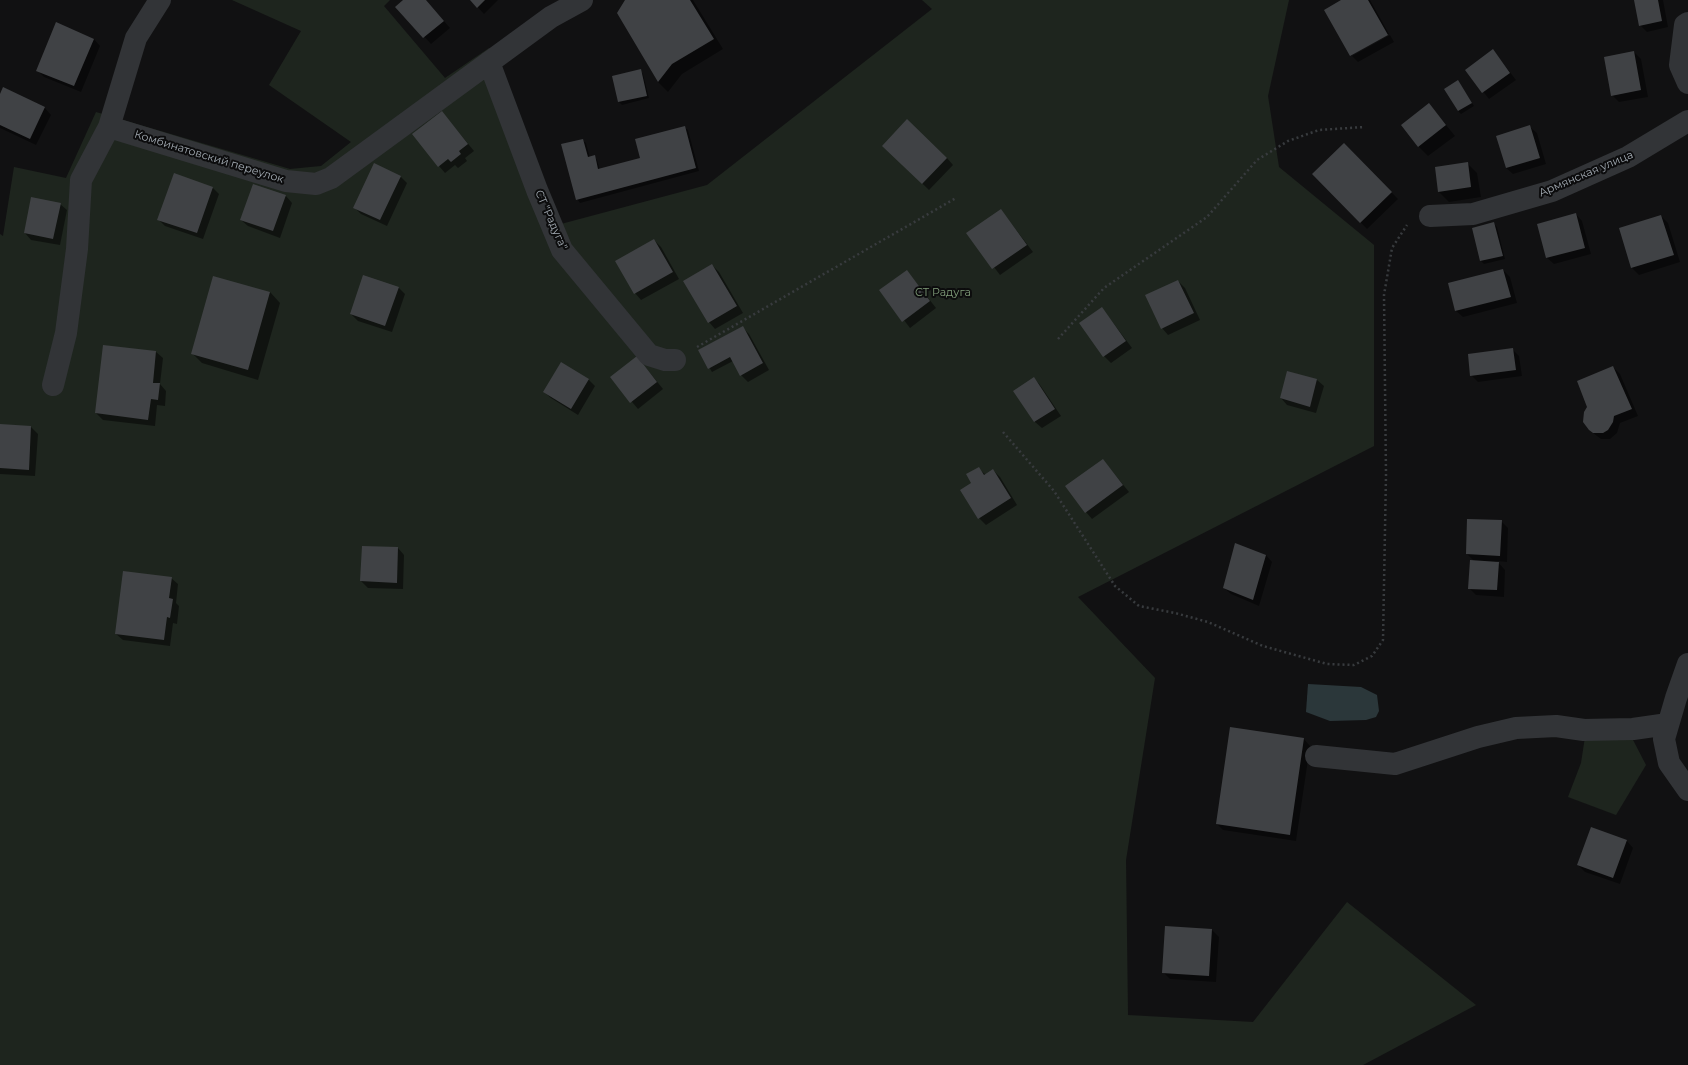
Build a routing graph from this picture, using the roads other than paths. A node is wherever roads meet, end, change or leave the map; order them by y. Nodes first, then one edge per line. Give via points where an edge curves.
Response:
1 (160, 0) edge
2 (582, 0) edge
3 (1688, 23) edge
4 (489, 62) junction
5 (1688, 83) edge
6 (1688, 121) edge
7 (109, 126) junction
8 (1430, 216) road end
9 (675, 360) road end
10 (53, 385) dead end
11 (1688, 664) edge
12 (1668, 724) junction
13 (1316, 756) dead end
14 (1688, 790) edge

1 - 7 street via 136,38
2 - 4 street, Комбинатовский переулок via 551,17
3 - 5 street via 1685,25 1680,66
4 - 7 street, Комбинатовский переулок via 331,178 316,184 286,181
4 - 9 street, СТ "Радуга" via 562,250 649,355
6 - 8 street, Армянская улица via 1628,157 1552,190 1473,214
7 - 10 street via 81,180 75,264 66,333
11 - 12 street
12 - 13 street via 1598,730 1556,726 1516,728 1478,737 1395,764
12 - 14 street via 1664,739 1669,763

